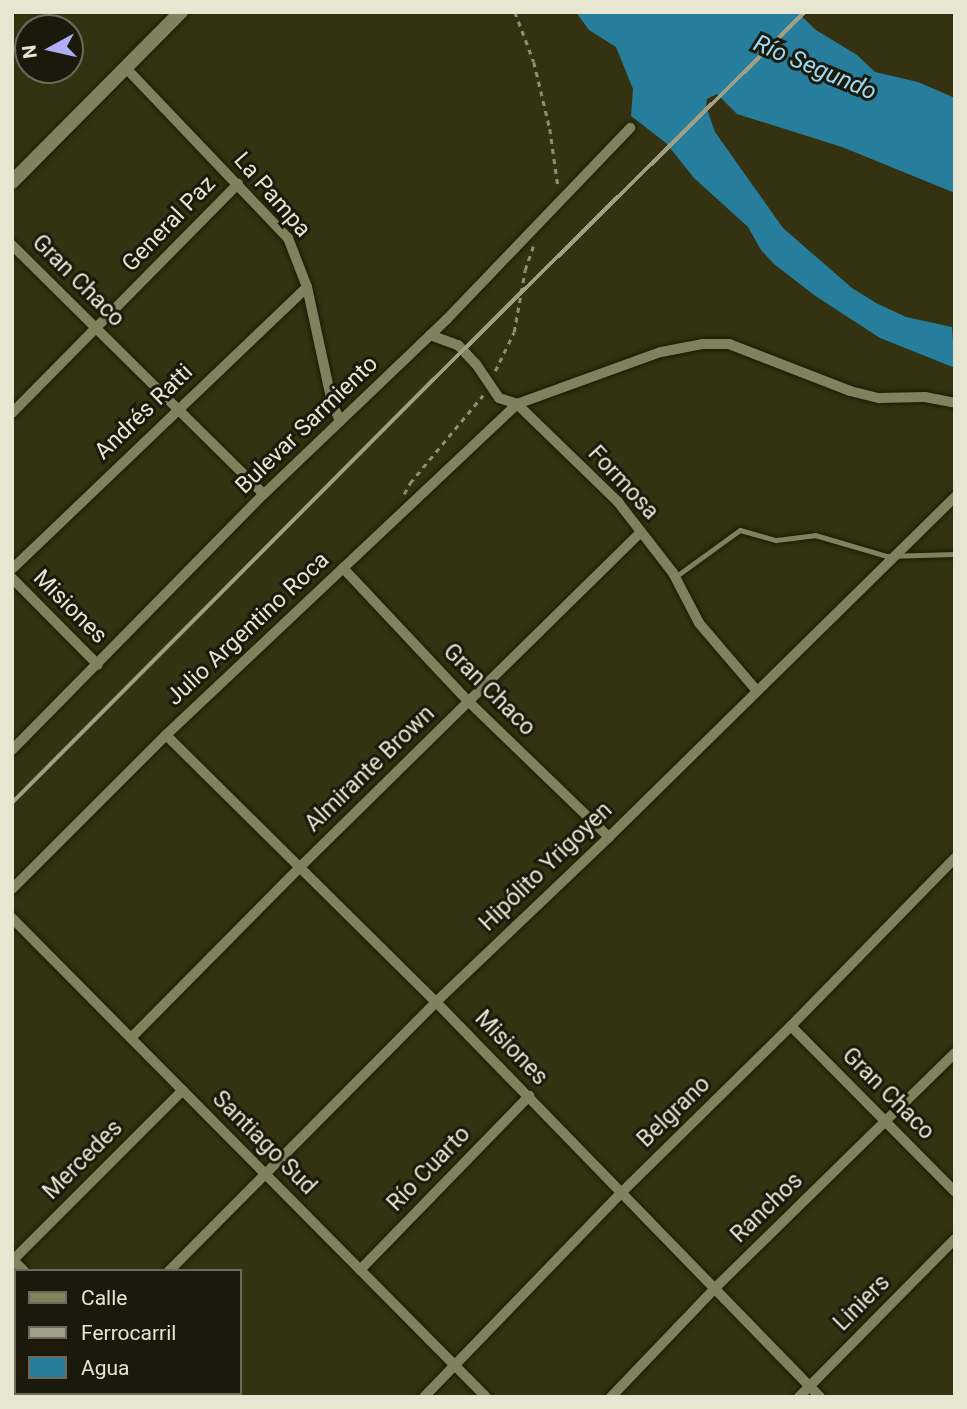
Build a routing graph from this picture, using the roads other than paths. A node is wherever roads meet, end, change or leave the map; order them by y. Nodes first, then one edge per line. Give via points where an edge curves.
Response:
1 (181, 12) edge
2 (125, 67) junction
3 (630, 128) dead end
4 (12, 182) edge
5 (238, 184) junction
6 (12, 245) edge
7 (307, 287) junction
8 (97, 329) junction
9 (430, 335) junction
10 (955, 403) edge
11 (517, 404) junction
12 (177, 408) junction
13 (12, 413) edge
14 (340, 421) junction
15 (264, 494) junction
16 (955, 498) edge
17 (641, 532) junction
18 (955, 554) edge
19 (895, 556) junction
20 (343, 568) junction
21 (12, 569) edge
22 (675, 577) junction
23 (12, 578) edge
24 (98, 665) junction
25 (757, 691) junction
26 (469, 702) junction
27 (166, 735) junction
28 (12, 750) edge
29 (609, 837) junction
30 (955, 858) edge
31 (299, 868) junction
32 (12, 889) edge
33 (12, 918) edge
34 (436, 1002) junction
35 (791, 1026) junction
36 (131, 1038) junction
37 (955, 1053) edge
38 (183, 1090) junction
39 (529, 1096) junction
40 (886, 1122) junction
41 (266, 1175) junction
42 (622, 1192) junction
43 (955, 1192) edge
44 (955, 1239) edge
45 (13, 1259) edge
46 (171, 1269) edge
47 (360, 1270) junction
48 (715, 1288) junction
49 (455, 1365) junction
50 (809, 1386) junction
51 (424, 1397) edge
52 (486, 1397) edge
53 (611, 1397) edge
54 (799, 1397) edge
55 (820, 1397) edge

1 - 2 street
2 - 4 street
2 - 5 street, La Pampa
3 - 9 street, Bulevar Sarmiento
5 - 7 street, La Pampa via 288,238
5 - 8 street, General Paz
6 - 8 street, Gran Chaco
7 - 12 street, Andrés Ratti
7 - 14 street, La Pampa
8 - 12 street, Gran Chaco
8 - 13 street, General Paz
9 - 11 street, Formosa via 458,345 499,398
9 - 14 street, Bulevar Sarmiento
10 - 11 street via 925,397 879,398 849,391 729,344 703,344 661,352
11 - 17 street, Formosa via 618,502
11 - 20 street, Julio Argentino Roca
12 - 15 street, Gran Chaco
12 - 21 street, Andrés Ratti
14 - 15 street, Bulevar Sarmiento
15 - 24 street, Bulevar Sarmiento
16 - 19 street, Hipólito Yrigoyen
17 - 22 street, Formosa
17 - 26 street, Almirante Brown
18 - 19 lane
19 - 22 lane via 815,535 776,540 740,530
19 - 25 street, Hipólito Yrigoyen
20 - 26 street, Gran Chaco
20 - 27 street, Julio Argentino Roca
22 - 25 street, Formosa via 699,622
23 - 24 street, Misiones
24 - 28 street, Bulevar Sarmiento
25 - 29 street, Hipólito Yrigoyen
26 - 29 street, Gran Chaco
26 - 31 street, Almirante Brown
27 - 31 street, Misiones
27 - 32 street, Julio Argentino Roca
29 - 34 street, Hipólito Yrigoyen
30 - 35 street, Belgrano
31 - 34 street, Misiones
31 - 36 street, Almirante Brown
33 - 36 street, Santiago Sud
34 - 39 street, Misiones
34 - 41 street, Hipólito Yrigoyen
35 - 40 street, Gran Chaco
35 - 42 street, Belgrano
36 - 38 street, Santiago Sud
37 - 40 street, Ranchos
38 - 41 street, Santiago Sud
38 - 45 street, Mercedes
39 - 42 street, Misiones
39 - 47 street, Río Cuarto
40 - 43 street, Gran Chaco
40 - 48 street, Ranchos
41 - 46 street, Hipólito Yrigoyen
41 - 47 street, Santiago Sud
42 - 48 street, Misiones
42 - 49 street, Belgrano
44 - 50 street, Liniers
47 - 49 street, Santiago Sud
48 - 50 street, Misiones
48 - 53 street, Ranchos
49 - 51 street, Belgrano
49 - 52 street, Santiago Sud
50 - 54 street, Liniers
50 - 55 street, Misiones

